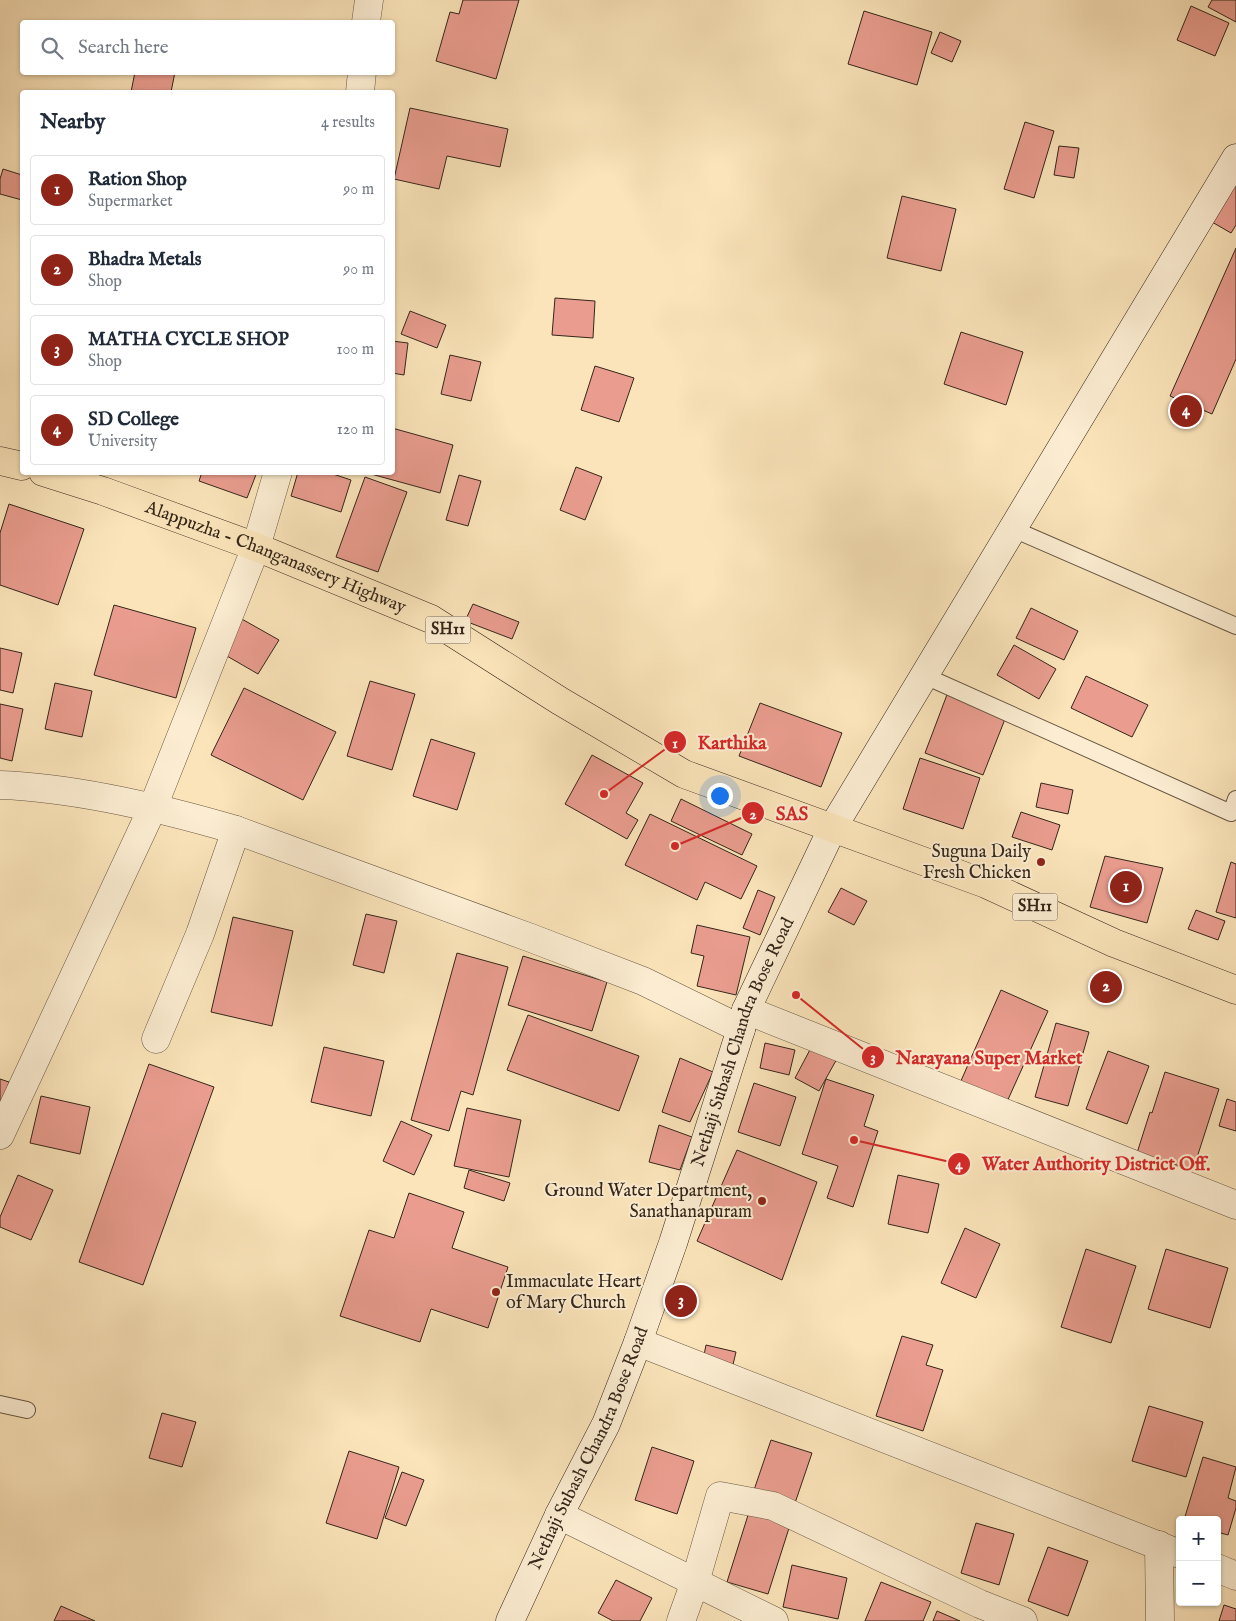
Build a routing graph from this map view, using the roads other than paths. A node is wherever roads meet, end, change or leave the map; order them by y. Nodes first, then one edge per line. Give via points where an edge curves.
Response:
1 (369, 0) edge
2 (366, 20) edge
3 (362, 75) edge
4 (360, 90) edge
5 (1232, 171) edge
6 (0, 461) edge
7 (20, 466) edge
8 (52, 475) edge
9 (277, 475) edge
10 (1013, 529) junction
11 (256, 547) junction
12 (1236, 626) edge
13 (925, 676) junction
14 (0, 785) edge
15 (1236, 799) edge
16 (153, 807) junction
17 (833, 827) junction
18 (236, 830) junction
19 (1236, 990) edge
20 (744, 1019) junction
21 (156, 1039) dead end
22 (0, 1135) edge
23 (1236, 1205) edge
24 (638, 1342) junction
25 (0, 1404) edge
26 (27, 1410) dead end
27 (559, 1515) junction
28 (1169, 1550) edge
29 (1221, 1570) edge
30 (1236, 1576) edge
31 (695, 1582) junction
32 (510, 1621) edge
33 (681, 1621) edge
34 (774, 1621) edge
35 (1023, 1621) edge
36 (1160, 1621) edge

1 - 2 street
3 - 4 street
5 - 10 street, Nethaji Subash Chandra Bose Road
6 - 7 main road
8 - 11 main road, Alappuzha - Changanassery Highway / SH11
9 - 11 street
10 - 12 lane
10 - 13 street, Nethaji Subash Chandra Bose Road
11 - 16 street
11 - 17 main road, Alappuzha - Changanassery Highway / SH11 via 431,619 560,701 684,774
13 - 15 lane via 1231,813
13 - 17 street, Nethaji Subash Chandra Bose Road
14 - 16 street via 36,786
16 - 18 street
16 - 22 street
17 - 19 main road, Alappuzha - Changanassery Highway / SH11 via 986,884 1114,943
17 - 20 street, Nethaji Subash Chandra Bose Road
18 - 20 street
18 - 21 street via 200,934
20 - 23 street
20 - 24 street, Nethaji Subash Chandra Bose Road
24 - 27 street, Nethaji Subash Chandra Bose Road via 606,1424
24 - 28 street
25 - 26 lane
27 - 31 street
27 - 32 street, Nethaji Subash Chandra Bose Road
28 - 36 street
29 - 30 street
31 - 33 street
31 - 34 street
31 - 35 street via 720,1496 772,1506

